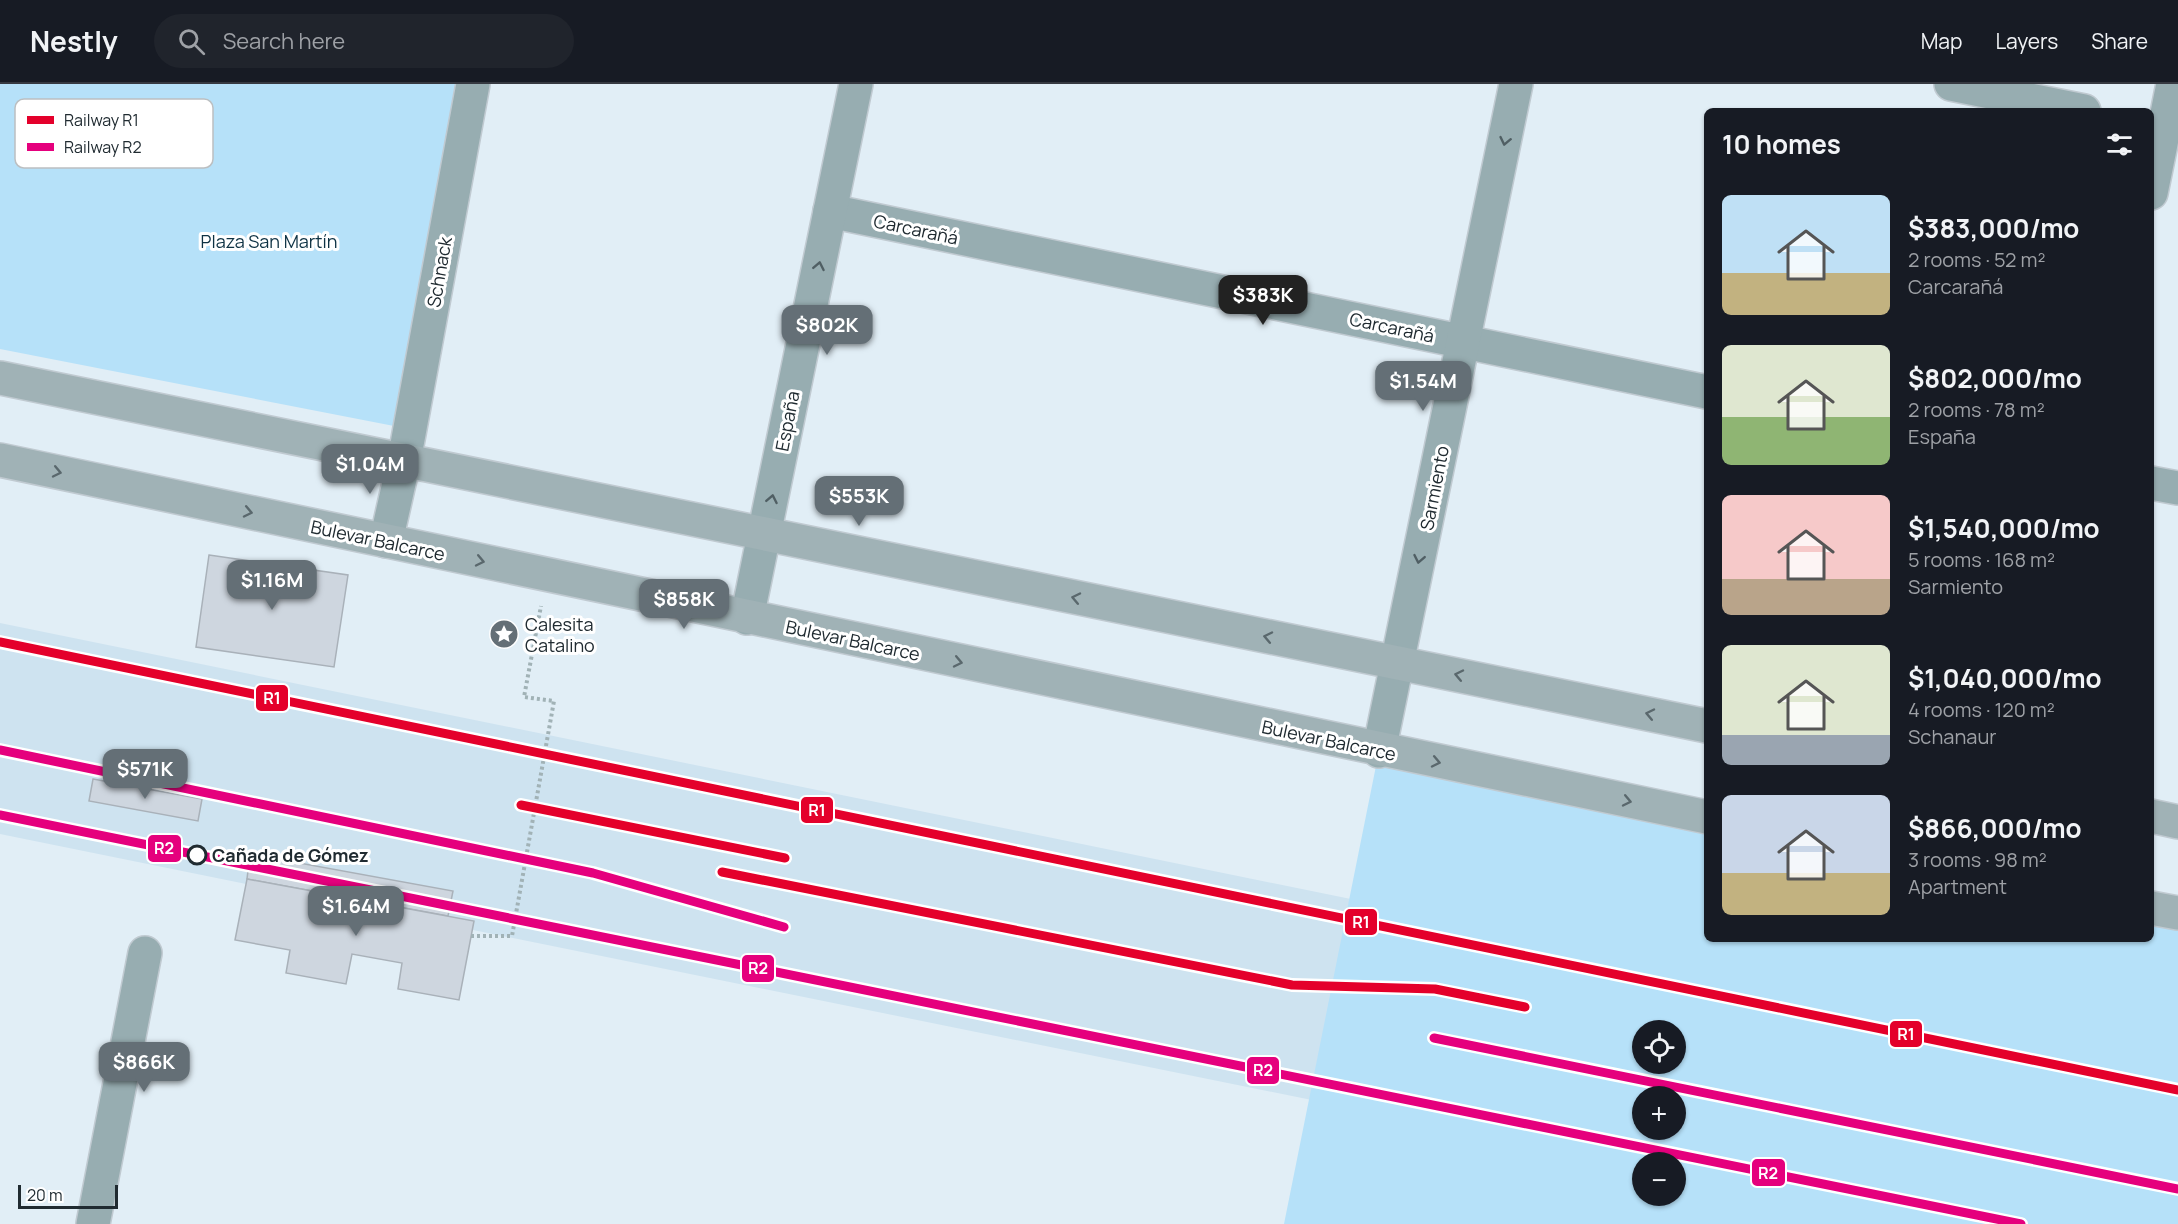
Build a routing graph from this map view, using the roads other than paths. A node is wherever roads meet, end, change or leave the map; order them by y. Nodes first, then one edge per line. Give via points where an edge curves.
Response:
1 (473, 84) edge
2 (856, 84) edge
3 (1516, 84) edge
4 (1951, 84) edge
5 (2174, 84) edge
6 (2069, 108) edge
7 (2164, 127) edge
8 (2154, 178) edge
9 (830, 211) junction
10 (1464, 342) junction
11 (0, 378) edge
12 (1704, 391) edge
13 (0, 460) edge
14 (404, 461) junction
15 (2154, 484) edge
16 (2178, 488) edge
17 (765, 534) junction
18 (386, 541) junction
19 (747, 618) junction
20 (1398, 663) junction
21 (1704, 725) edge
22 (1379, 750) junction
23 (1704, 816) edge
24 (2154, 817) edge
25 (2178, 822) edge
26 (2154, 909) edge
27 (2178, 913) edge
28 (145, 953) dead end
29 (93, 1224) edge

1 - 14 street, Schnack
2 - 9 street, España
3 -> 10 street, Sarmiento
4 - 6 street
5 - 7 street
7 - 8 street
9 - 10 street, Carcarañá
17 -> 9 street, España
10 - 12 street, Carcarañá
10 -> 20 street, Sarmiento
11 - 14 main road
13 -> 18 main road, Bulevar Balcarce
14 - 17 main road
14 - 18 street, Schnack
15 - 16 street
17 - 19 street, España
20 -> 17 main road
18 -> 19 main road, Bulevar Balcarce
19 -> 22 main road, Bulevar Balcarce
21 -> 20 main road
20 - 22 street, Sarmiento
22 -> 23 main road, Bulevar Balcarce
24 - 25 main road
26 - 27 main road
28 - 29 street

